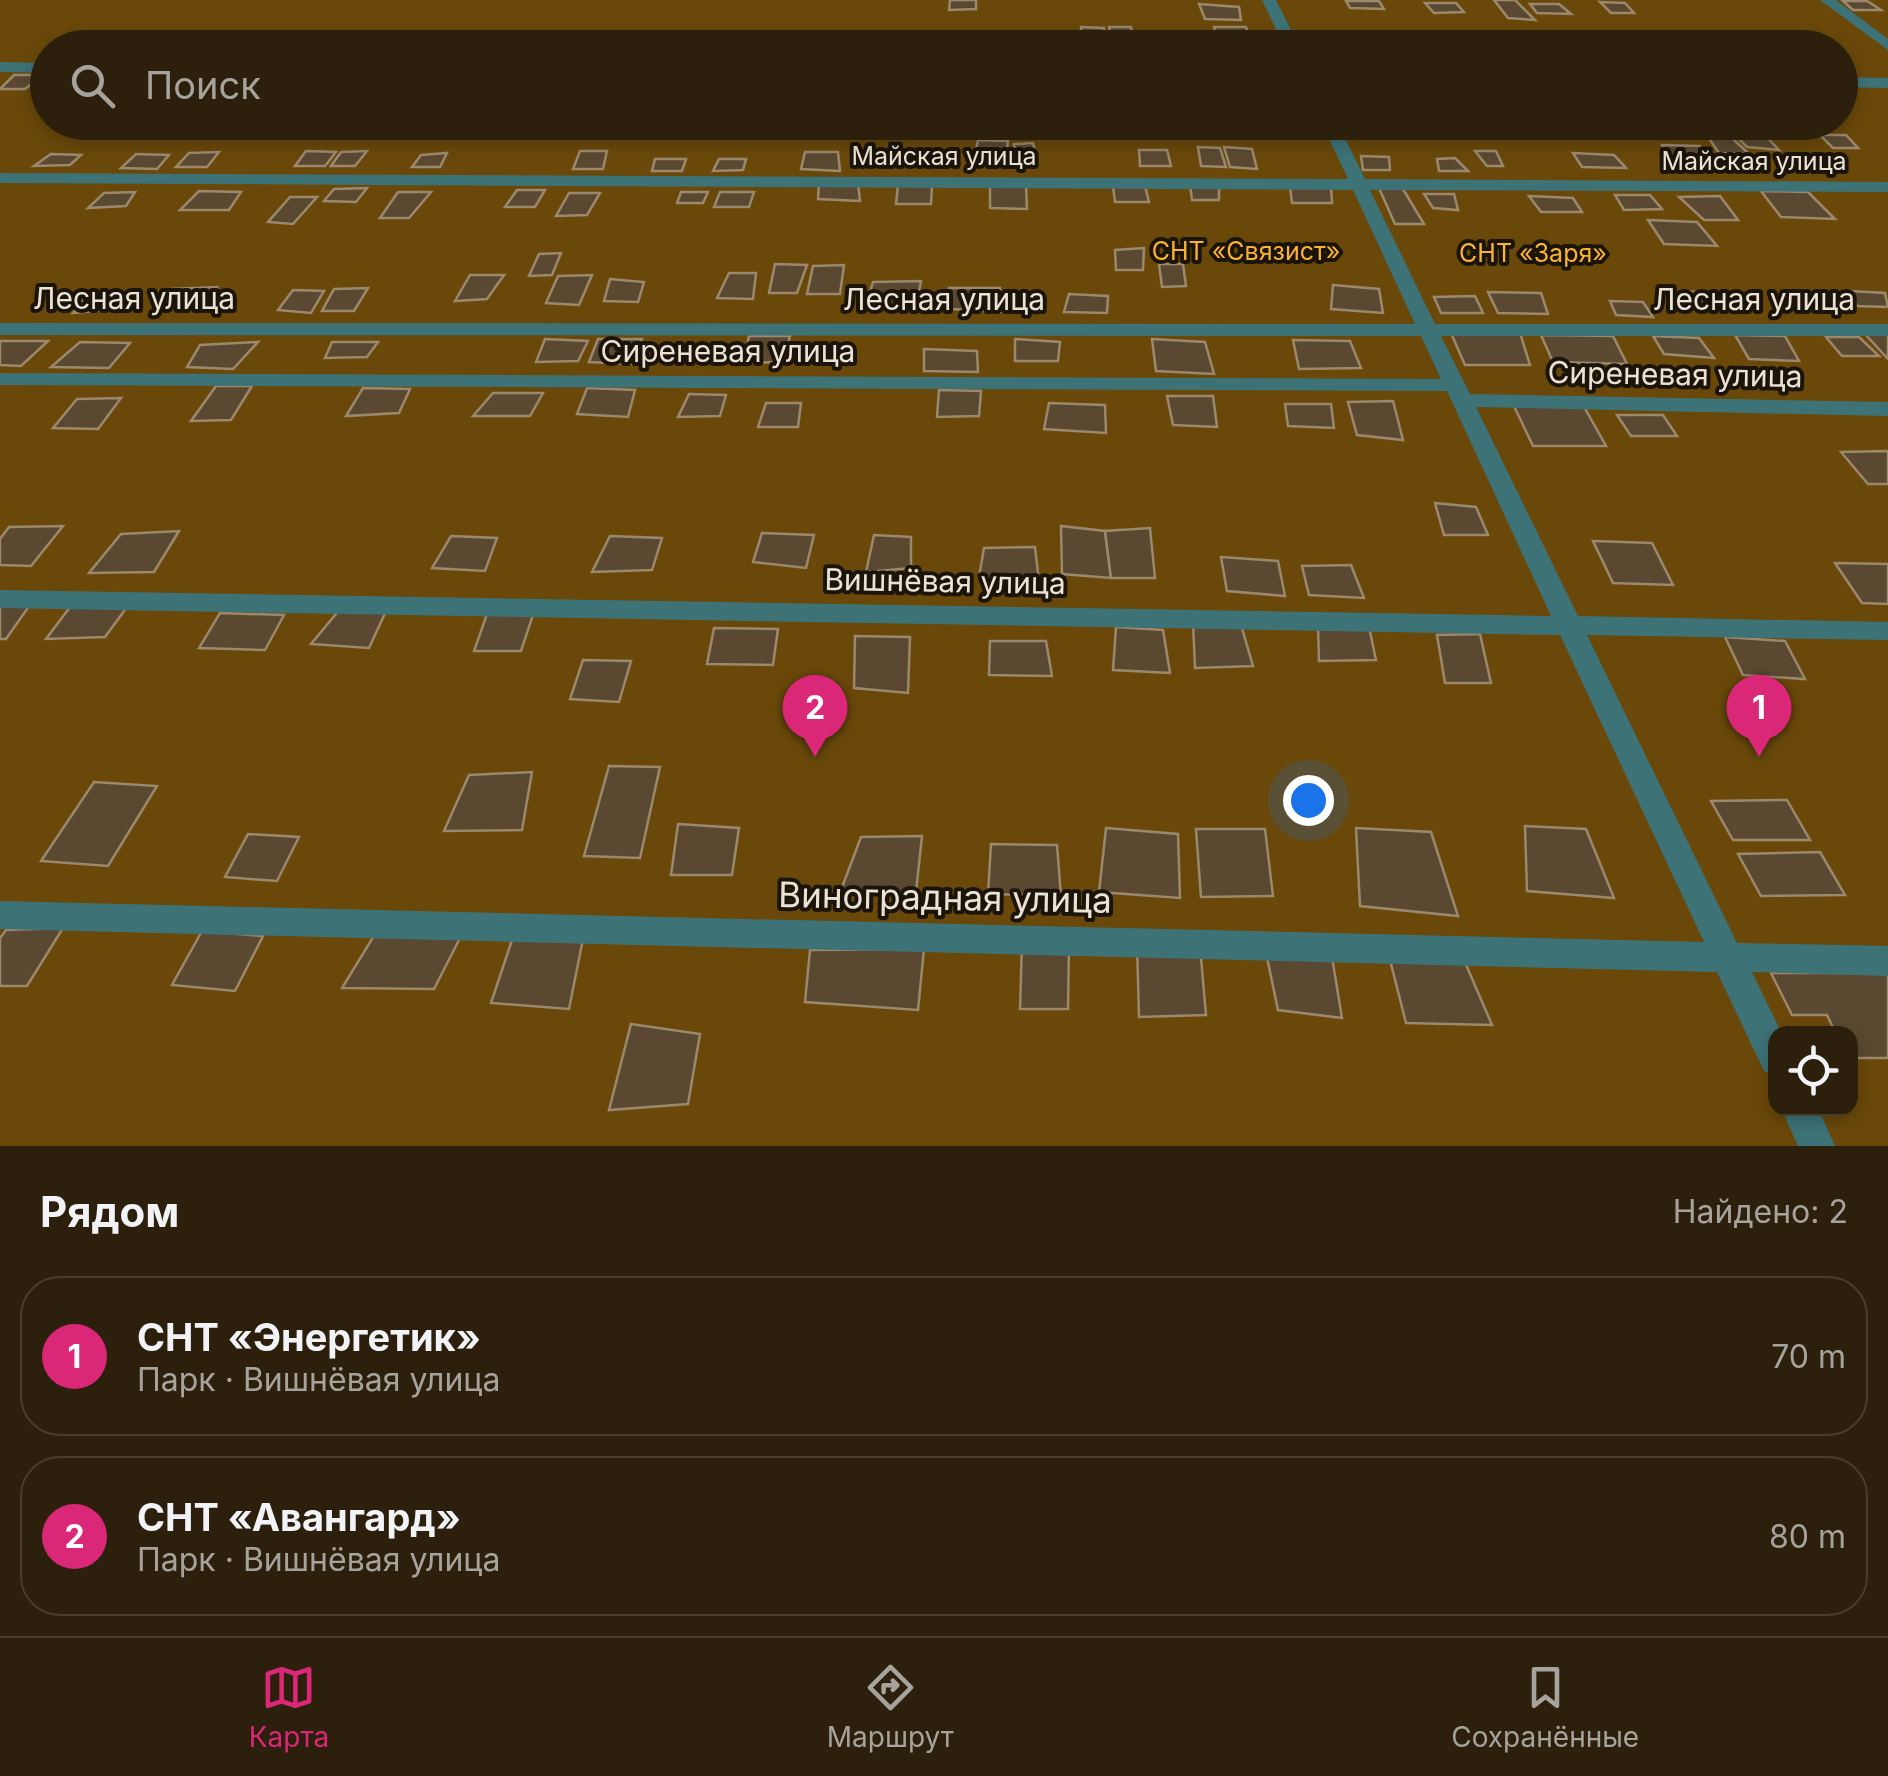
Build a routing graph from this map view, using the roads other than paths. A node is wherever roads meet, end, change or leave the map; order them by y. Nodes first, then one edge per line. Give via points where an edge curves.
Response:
1 (1269, 0) edge
2 (1827, 0) edge
3 (1284, 30) edge
4 (1888, 46) edge
5 (0, 68) edge
6 (30, 68) edge
7 (1858, 82) edge
8 (1888, 83) edge
9 (1336, 140) edge
10 (0, 178) edge
11 (1356, 183) junction
12 (1888, 187) edge
13 (0, 329) edge
14 (1424, 330) junction
15 (1888, 330) edge
16 (0, 379) edge
17 (1458, 393) junction
18 (1888, 409) edge
19 (0, 599) edge
20 (1566, 624) junction
21 (1888, 631) edge
22 (0, 915) edge
23 (1727, 957) junction
24 (1888, 961) edge
25 (1768, 1042) edge
26 (1803, 1116) edge
27 (1817, 1146) edge

1 - 3 street
2 - 4 street
5 - 6 street
7 - 8 street
9 - 11 street
10 - 11 street, Майская улица
11 - 12 street, Майская улица
11 - 14 street
13 - 14 street, Лесная улица
14 - 15 street, Лесная улица
14 - 17 street
16 - 17 street, Сиреневая улица
17 - 18 street, Сиреневая улица
17 - 20 street
19 - 20 street, Вишнёвая улица
20 - 21 street, Вишнёвая улица
20 - 23 street
22 - 23 street, Виноградная улица
23 - 24 street, Виноградная улица
23 - 25 street
26 - 27 street

